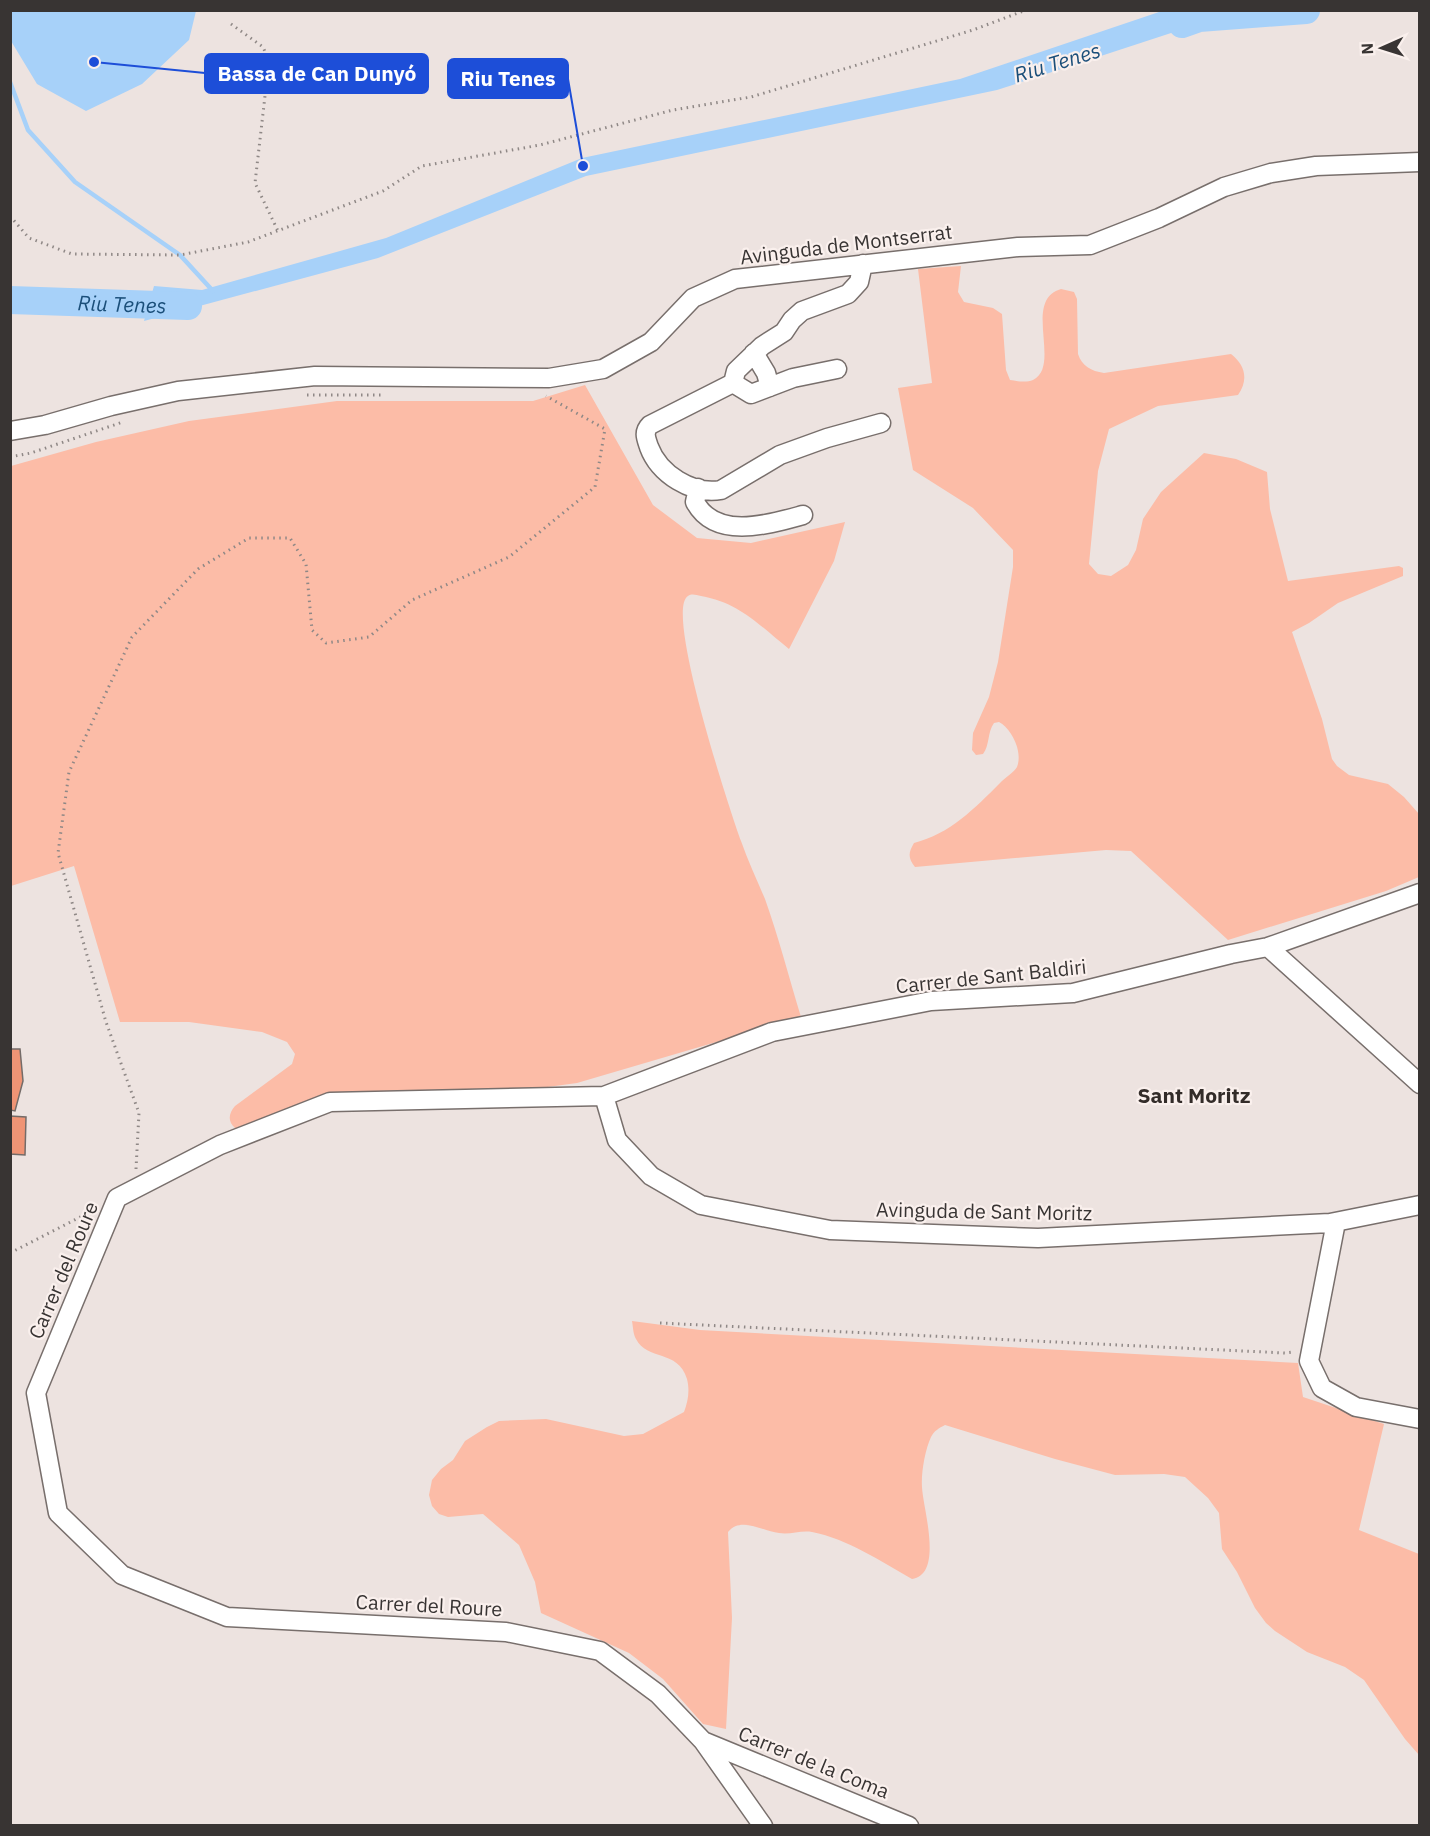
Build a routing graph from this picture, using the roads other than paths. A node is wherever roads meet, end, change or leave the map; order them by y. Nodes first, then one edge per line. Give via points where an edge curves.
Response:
1 (1419, 162) edge
2 (863, 264) junction
3 (754, 353) junction
4 (837, 369) dead end
5 (733, 383) junction
6 (770, 387) junction
7 (881, 423) dead end
8 (10, 431) edge
9 (698, 488) junction
10 (803, 515) dead end
11 (1419, 893) edge
12 (1268, 947) junction
13 (1419, 1084) edge
14 (604, 1096) junction
15 (1419, 1205) edge
16 (1336, 1222) junction
17 (1419, 1419) edge
18 (703, 1741) junction
19 (763, 1826) edge
20 (909, 1826) edge

1 - 2 street, Avinguda de Montserrat via 1316,166 1271,173 1224,187 1090,245 1018,247
2 - 3 street via 859,282 848,294 802,311 778,337
2 - 8 street, Avinguda de Montserrat via 735,279 693,298 651,342 603,369 549,378 315,376 178,391
3 - 5 street via 736,370
3 - 6 street
4 - 6 street
5 - 6 street via 751,394
5 - 9 street via 646,428 646,439 658,464 669,475
7 - 9 street via 780,455 721,490
9 - 10 street via 695,502 699,510 730,526 774,524
11 - 12 street, Carrer de Sant Baldiri
12 - 13 street
12 - 14 street, Carrer de Sant Baldiri via 1072,993 931,1001 772,1032
14 - 16 street, Avinguda de Sant Moritz via 617,1140 651,1176 701,1205 830,1230 1038,1238
14 - 18 street, Carrer del Roure via 330,1102 220,1145 117,1198 36,1393 58,1513 122,1575 227,1617 506,1632 600,1651 658,1694
15 - 16 street, Avinguda de Sant Moritz
16 - 17 street via 1309,1361 1322,1388 1356,1407
18 - 19 street, Carrer del Roure
18 - 20 street, Carrer de la Coma

